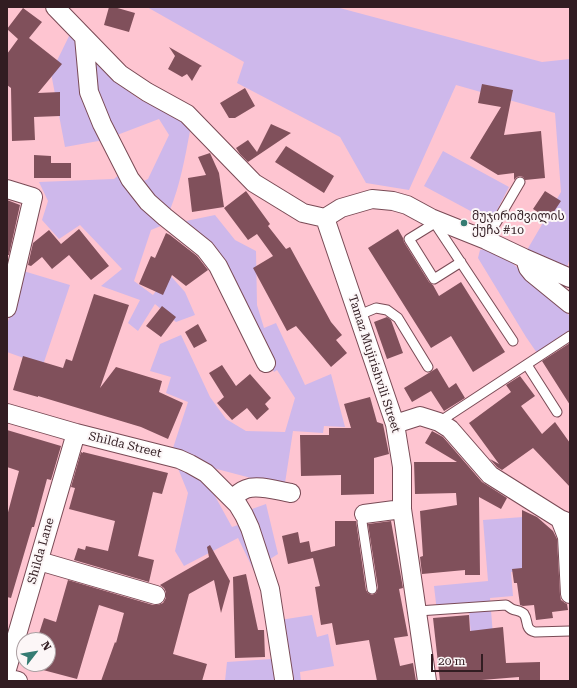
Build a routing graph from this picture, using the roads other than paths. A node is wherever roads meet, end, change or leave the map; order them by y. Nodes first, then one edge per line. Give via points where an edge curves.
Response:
1 (55, 7) edge
2 (84, 37) junction
3 (520, 182) dead end
4 (7, 189) edge
5 (325, 218) junction
6 (433, 220) junction
7 (486, 240) junction
8 (524, 258) junction
9 (461, 262) junction
10 (570, 278) edge
11 (570, 304) edge
12 (7, 308) edge
13 (359, 315) junction
14 (570, 336) edge
15 (513, 341) dead end
16 (266, 363) dead end
17 (527, 365) junction
18 (428, 367) dead end
19 (557, 412) dead end
20 (7, 413) edge
21 (439, 422) junction
22 (395, 424) junction
23 (76, 433) junction
24 (291, 493) dead end
25 (232, 499) junction
26 (402, 509) junction
27 (364, 514) joint
28 (565, 521) edge
29 (39, 561) junction
30 (372, 589) dead end
31 (570, 594) edge
32 (156, 595) dead end
33 (418, 611) junction
34 (570, 631) edge
35 (7, 669) edge
36 (7, 678) edge
37 (284, 679) dead end
38 (18, 681) edge
39 (427, 681) edge

1 - 2 street
2 - 5 street via 120,74 187,114 254,183 303,213
2 - 16 street via 89,92 130,179 148,202 205,249 218,266
3 - 7 lane
4 - 12 street via 33,197
5 - 6 street via 341,208 372,198 407,205
5 - 13 street, Tamaz Mujirishvili Street
6 - 7 street
6 - 9 lane
6 - 9 lane via 409,239 434,279
7 - 8 street
8 - 10 street
8 - 11 street via 532,273
9 - 15 lane
13 - 18 lane via 376,308 387,310 398,318
13 - 22 street, Tamaz Mujirishvili Street
14 - 17 lane
17 - 19 lane
17 - 21 lane
20 - 23 street, Shilda Street
21 - 22 street via 420,416
21 - 28 street via 450,429 490,475
22 - 26 street, Tamaz Mujirishvili Street via 402,467
23 - 25 street, Shilda Street via 179,459 206,473
23 - 29 street, Shilda Lane
24 - 25 street via 257,487 246,489
25 - 37 street, Shilda Street via 250,528 270,590
26 - 27 street
26 - 33 street, Tamaz Mujirishvili Street
27 - 30 lane via 362,522
28 - 31 street
29 - 32 street
29 - 35 street, Shilda Lane
33 - 34 lane via 506,605 522,612 531,631
33 - 39 street, Tamaz Mujirishvili Street
36 - 38 street

